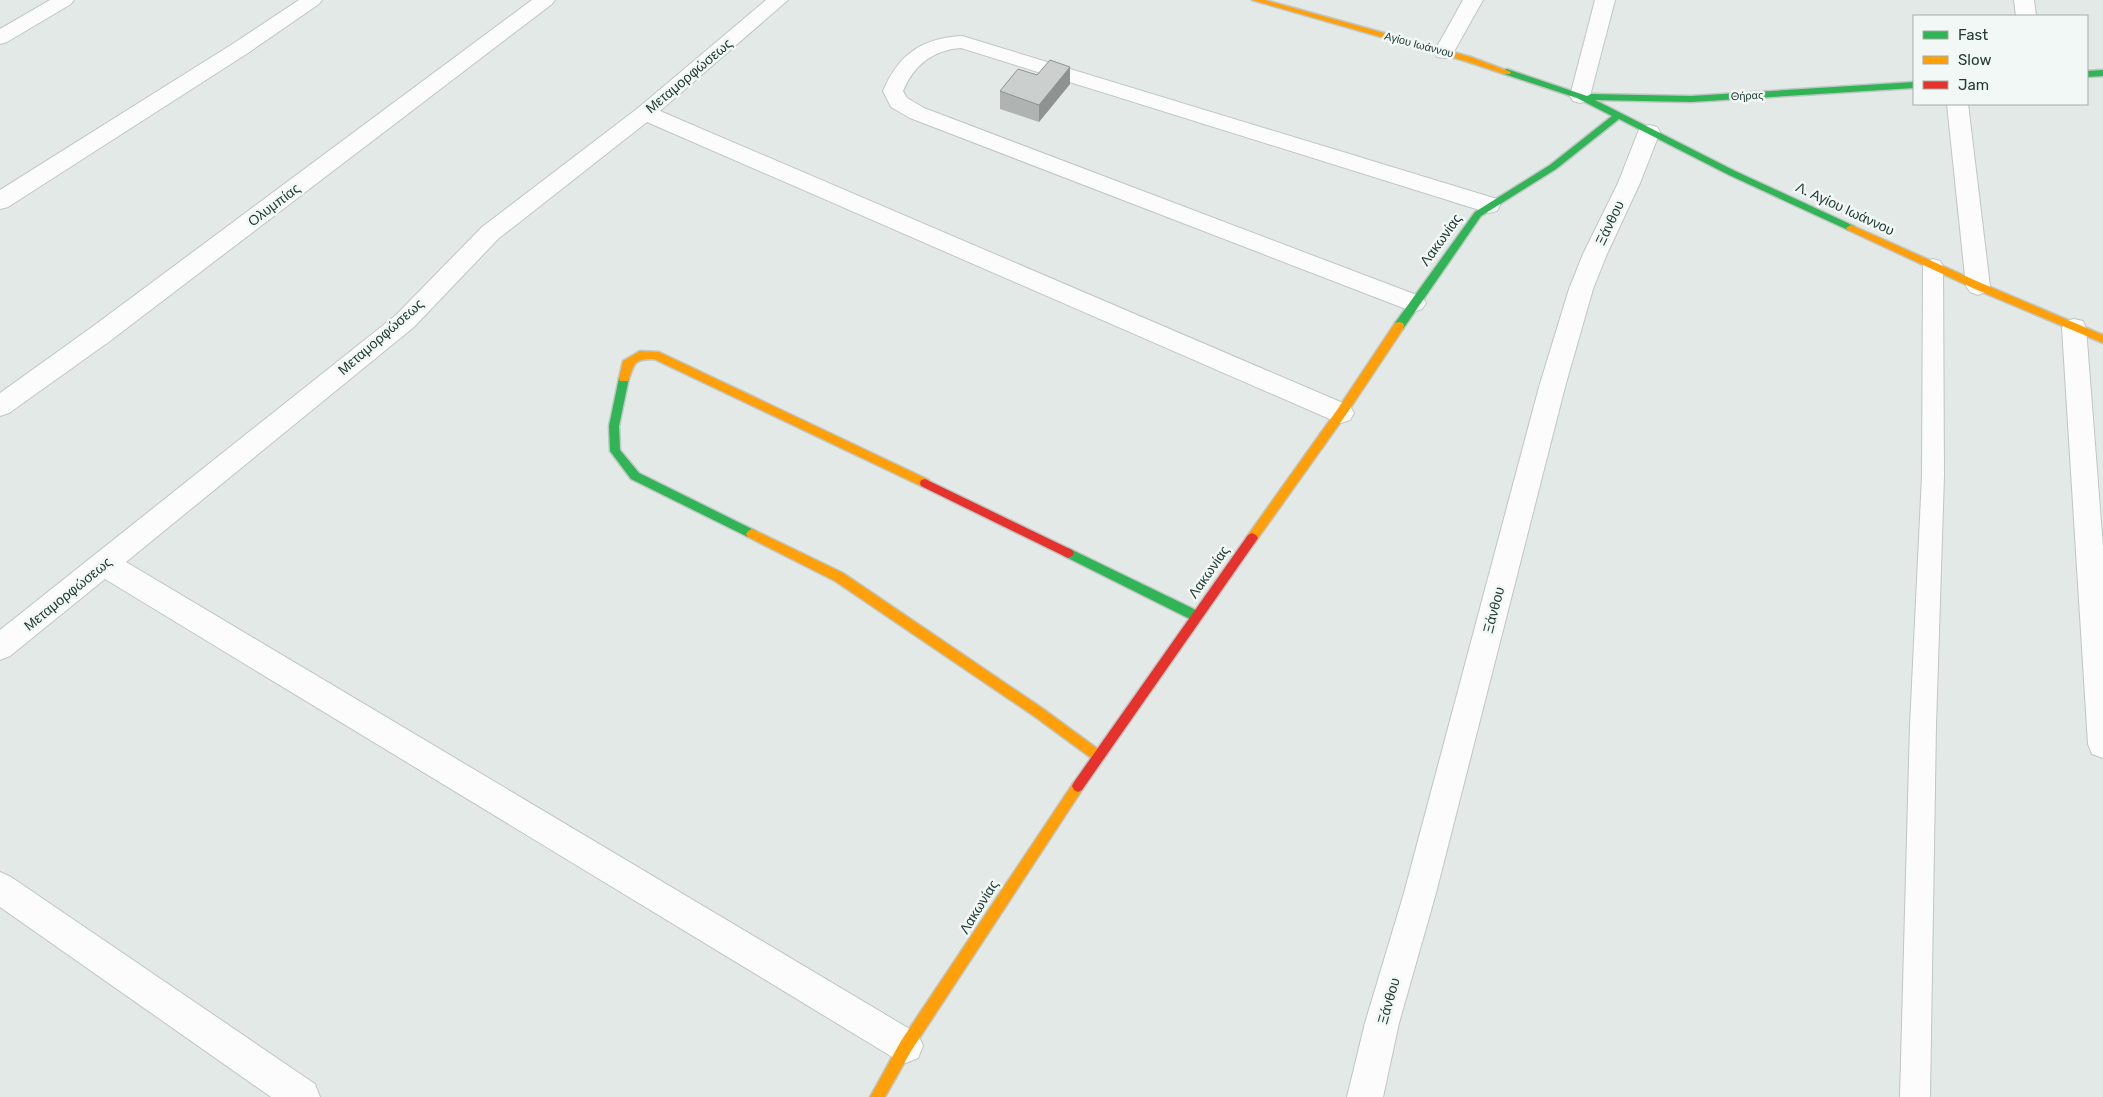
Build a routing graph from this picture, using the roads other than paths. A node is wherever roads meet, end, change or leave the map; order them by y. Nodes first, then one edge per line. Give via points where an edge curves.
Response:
1 (64, 0) edge
2 (312, 0) edge
3 (545, 0) edge
4 (778, 0) edge
5 (1256, 0) edge
6 (1473, 0) edge
7 (1605, 0) edge
8 (2024, 0) edge
9 (2026, 15) edge
10 (0, 38) edge
11 (1444, 52) junction
12 (2103, 73) edge
13 (2088, 74) edge
14 (1913, 85) edge
15 (1580, 96) junction
16 (1957, 105) edge
17 (645, 113) junction
18 (1619, 115) junction
19 (1649, 132) junction
20 (0, 200) edge
21 (1489, 205) junction
22 (1933, 266) junction
23 (1978, 286) junction
24 (1414, 303) junction
25 (2074, 328) junction
26 (2103, 339) edge
27 (0, 406) edge
28 (1341, 413) junction
29 (105, 564) junction
30 (1196, 616) junction
31 (0, 647) edge
32 (2103, 744) edge
33 (1098, 756) junction
34 (0, 888) edge
35 (906, 1046) junction
36 (885, 1095) edge
37 (302, 1097) edge
38 (1365, 1097) edge
39 (1915, 1097) edge

1 - 10 street
2 - 20 street
3 - 27 street, Ολυμπίας via 102,334
4 - 17 street, Μεταμορφώσεως
5 - 11 street, Αγίου Ιωάννου
6 - 11 street
7 - 15 street
8 - 9 street
11 - 15 street, Αγίου Ιωάννου
12 - 13 street
14 - 15 street, Θήρας via 1691,99
15 - 18 street, Λ. Αγίου Ιωάννου
16 - 23 street
17 - 28 street
17 - 29 street, Μεταμορφώσεως via 490,233 405,321
18 - 19 street, Λ. Αγίου Ιωάννου
18 - 21 street, Λακωνίας via 1593,139 1529,183
19 - 22 street, Λ. Αγίου Ιωάννου
19 - 38 street, Ξάνθου via 1581,289 1552,387
21 - 24 street, Λακωνίας via 1478,214
21 - 24 street via 962,42 946,42 929,48 908,65 897,80 893,91 898,102 917,113
22 - 23 street, Λ. Αγίου Ιωάννου
22 - 39 lane via 1933,476 1923,725
23 - 25 street, Λ. Αγίου Ιωάννου
24 - 28 street, Λακωνίας
25 - 26 street, Λ. Αγίου Ιωάννου
25 - 32 street
28 - 30 street, Λακωνίας
29 - 31 street, Μεταμορφώσεως
29 - 35 street
30 - 33 street, Λακωνίας
30 - 33 street via 655,355 640,355 627,364 614,426 615,451 635,476 839,577
33 - 35 street, Λακωνίας
34 - 37 street
35 - 36 street, Λακωνίας

